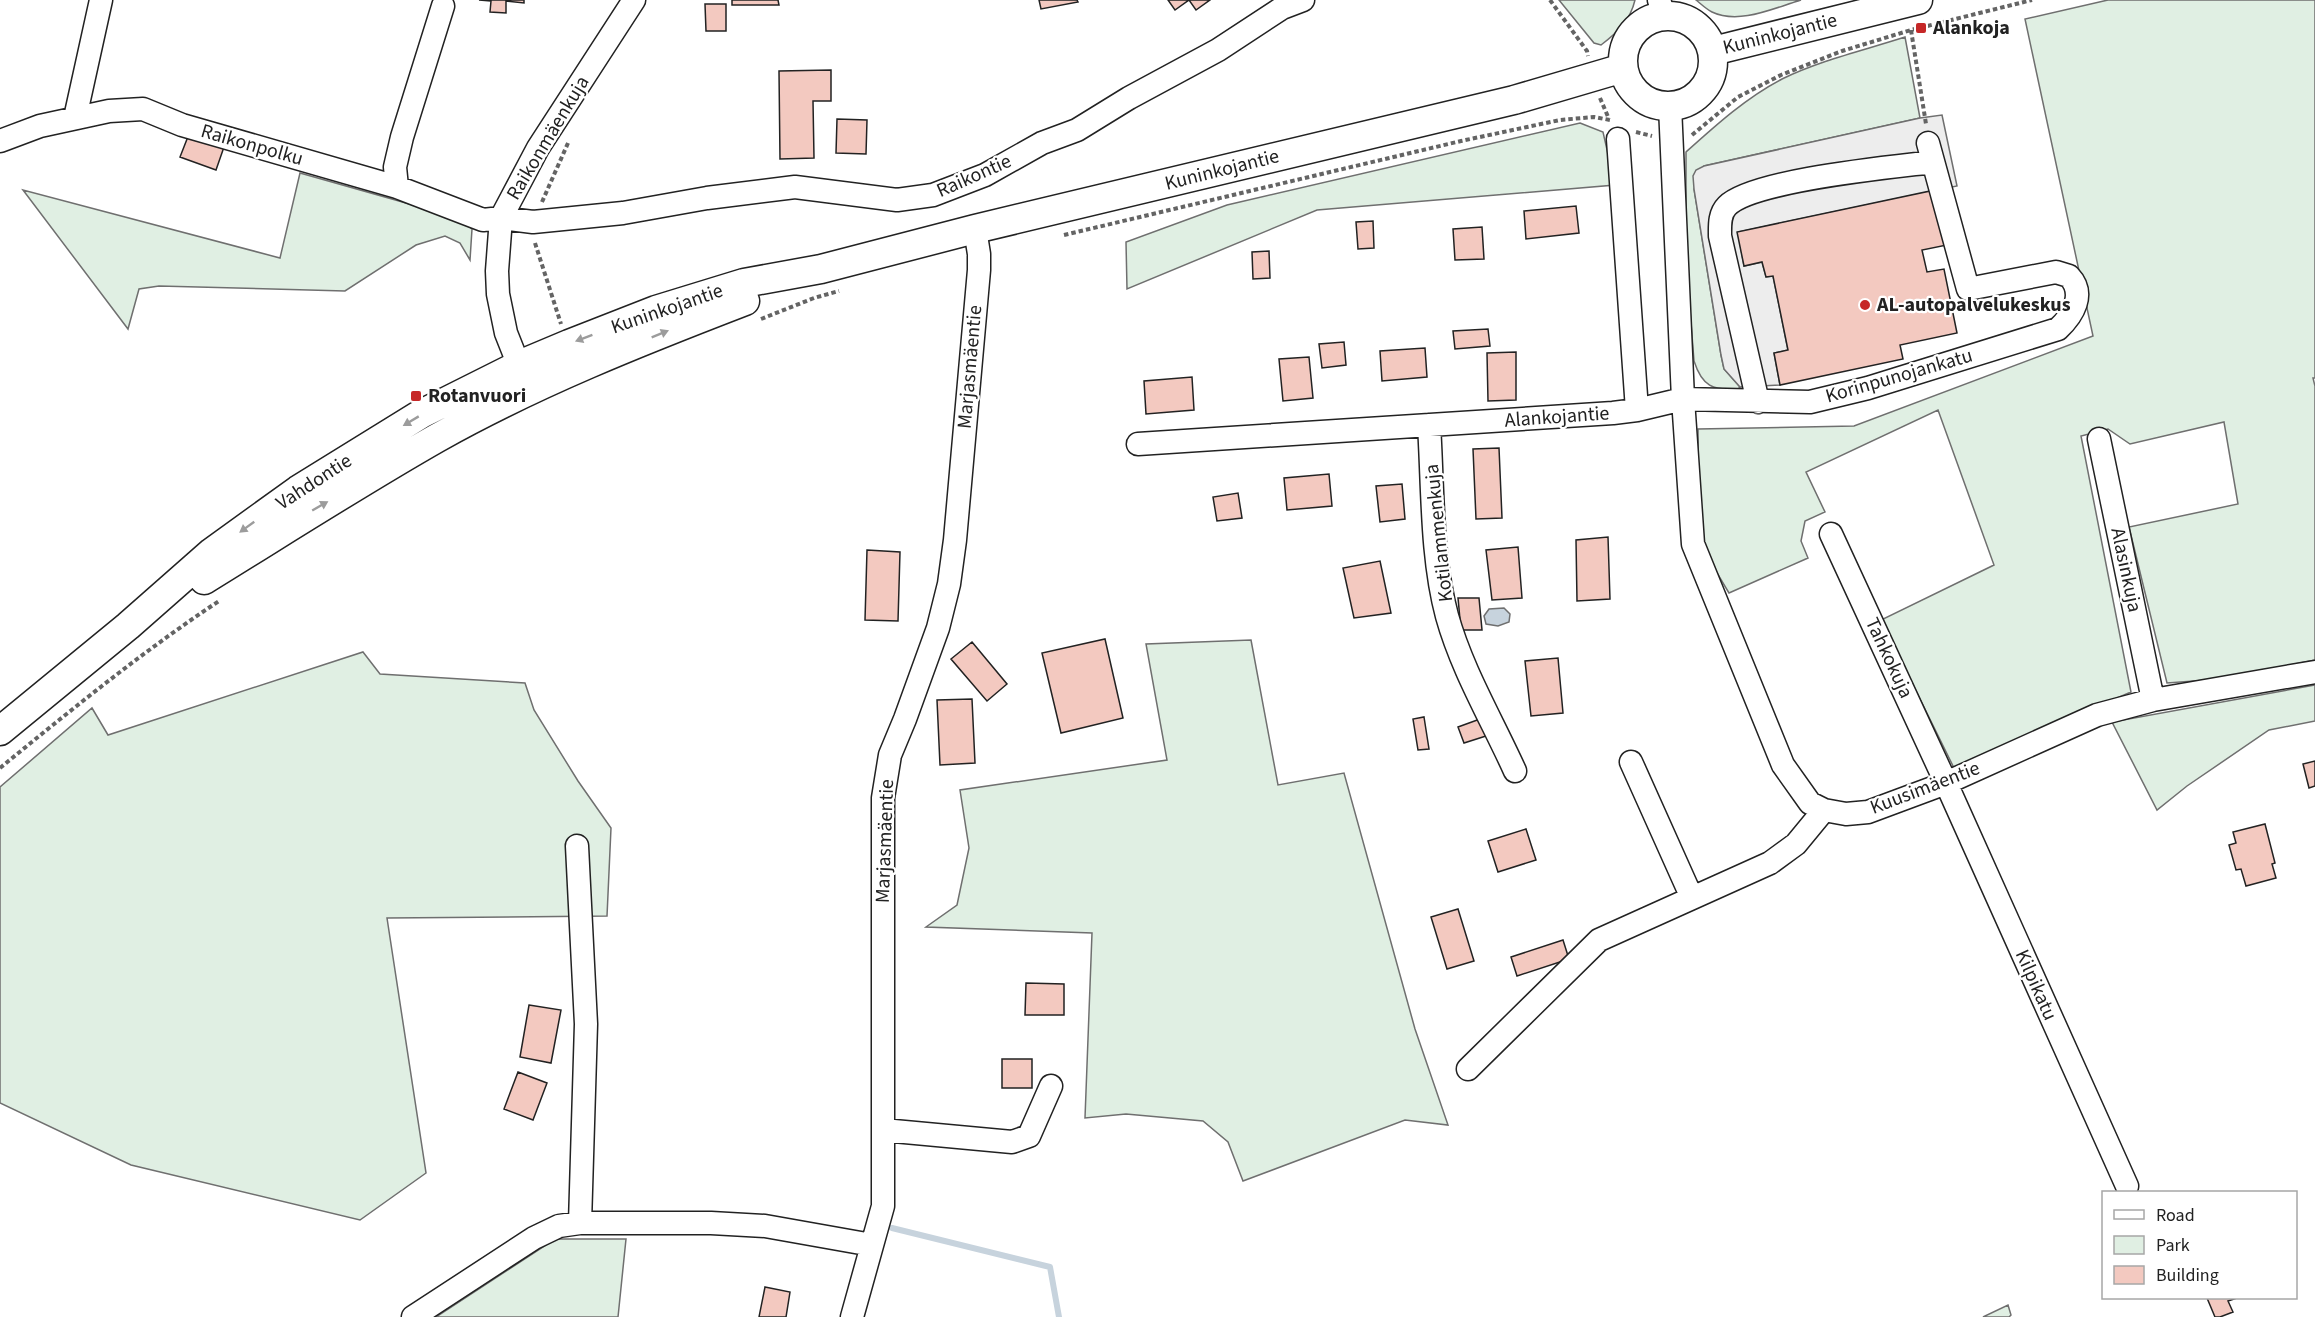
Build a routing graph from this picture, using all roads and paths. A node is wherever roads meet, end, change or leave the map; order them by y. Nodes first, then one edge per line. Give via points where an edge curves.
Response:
1 (101, 0) edge
2 (634, 0) edge
3 (1303, 0) edge
4 (1550, 0) edge
5 (1918, 0) edge
6 (2032, 0) edge
7 (443, 6) dead end
8 (1662, 8) edge
9 (1911, 30) junction
10 (1587, 51) dead end
11 (1713, 51) junction
12 (1623, 68) junction
13 (1670, 106) junction
14 (75, 118) junction
15 (1621, 131) junction
16 (1646, 135) dead end
17 (1691, 136) dead end
18 (570, 137) dead end
19 (0, 141) edge
20 (1931, 152) junction
21 (397, 187) junction
22 (501, 218) junction
23 (533, 222) junction
24 (975, 229) junction
25 (1056, 237) dead end
26 (846, 289) dead end
27 (758, 321) dead end
28 (562, 325) dead end
29 (524, 378) junction
30 (1683, 399) junction
31 (1758, 402) junction
32 (1637, 410) junction
33 (1429, 425) junction
34 (2099, 439) dead end
35 (1138, 444) dead end
36 (1831, 534) dead end
37 (225, 597) dead end
38 (2315, 672) edge
39 (2154, 700) junction
40 (0, 731) edge
41 (1631, 762) dead end
42 (0, 768) edge
43 (1515, 771) dead end
44 (1946, 783) junction
45 (1824, 810) junction
46 (577, 846) dead end
47 (1692, 898) junction
48 (1468, 1069) dead end
49 (1051, 1086) dead end
50 (883, 1130) junction
51 (2127, 1186) dead end
52 (580, 1223) junction
53 (872, 1245) junction
54 (413, 1317) edge
55 (852, 1317) edge

1 - 14 street
2 - 22 street, Raikonmäenkuja via 537,148
3 - 23 street, Raikontie via 1282,8 1218,50 1077,130 1041,143 985,175 933,195 897,200 795,187
4 - 10 path
5 - 11 main road, Kuninkojantie
6 - 9 path
7 - 21 street via 402,138 395,167
8 - 11 main road via 1700,28
8 - 12 main road via 1628,39
9 - 17 path via 1780,75 1738,97
9 - 20 path
11 - 13 main road via 1708,82 1698,95
12 - 13 main road via 1634,92 1657,105
12 - 24 main road, Kuninkojantie via 1514,100
13 - 30 street
14 - 19 street, Raikonpolku
14 - 21 street, Raikonpolku via 143,109
15 - 16 path
15 - 25 path via 1609,119 1560,120
15 - 32 street
18 - 23 path
20 - 31 street via 1748,194 1725,207 1720,236
20 - 31 street, Korinpunojankatu via 1968,289 2056,272 2068,276 2076,288 2077,303 2071,317 2058,329 1868,388 1810,402
21 - 22 street, Raikonpolku via 483,220
22 - 23 street, Raikontie
22 - 29 street, Raikonmäenkuja via 498,294 506,333
23 - 28 path via 538,258
24 - 29 main road, Kuninkojantie via 821,269 744,283 656,310
24 - 50 street, Marjasmäentie via 979,270 949,585 938,628 890,754 883,798
26 - 27 path
29 - 40 main road, Vahdontie via 439,437 128,626
30 - 31 street, Korinpunojankatu
30 - 32 street, Alankojantie
30 - 45 street via 1692,544 1783,765 1809,802
32 - 33 street, Alankojantie
33 - 35 street, Alankojantie
33 - 43 street, Kotilammenkuja via 1437,561 1447,615 1461,655
34 - 39 street, Alasinkuja
36 - 44 street, Tahkokuja
37 - 42 path via 74,707
38 - 39 street, Kuusimäentie
39 - 44 street, Kuusimäentie via 2097,715
41 - 47 street
44 - 45 street, Kuusimäentie via 1868,812 1845,814
44 - 51 street, Kilpikatu
45 - 47 street via 1796,844 1770,863
46 - 52 street via 586,1024
47 - 48 street via 1599,940
49 - 50 street via 1029,1136 1012,1142
50 - 53 street, Marjasmäentie via 883,1206
52 - 53 street via 765,1226
52 - 54 street via 559,1226 534,1238
53 - 55 street, Marjasmäentie

